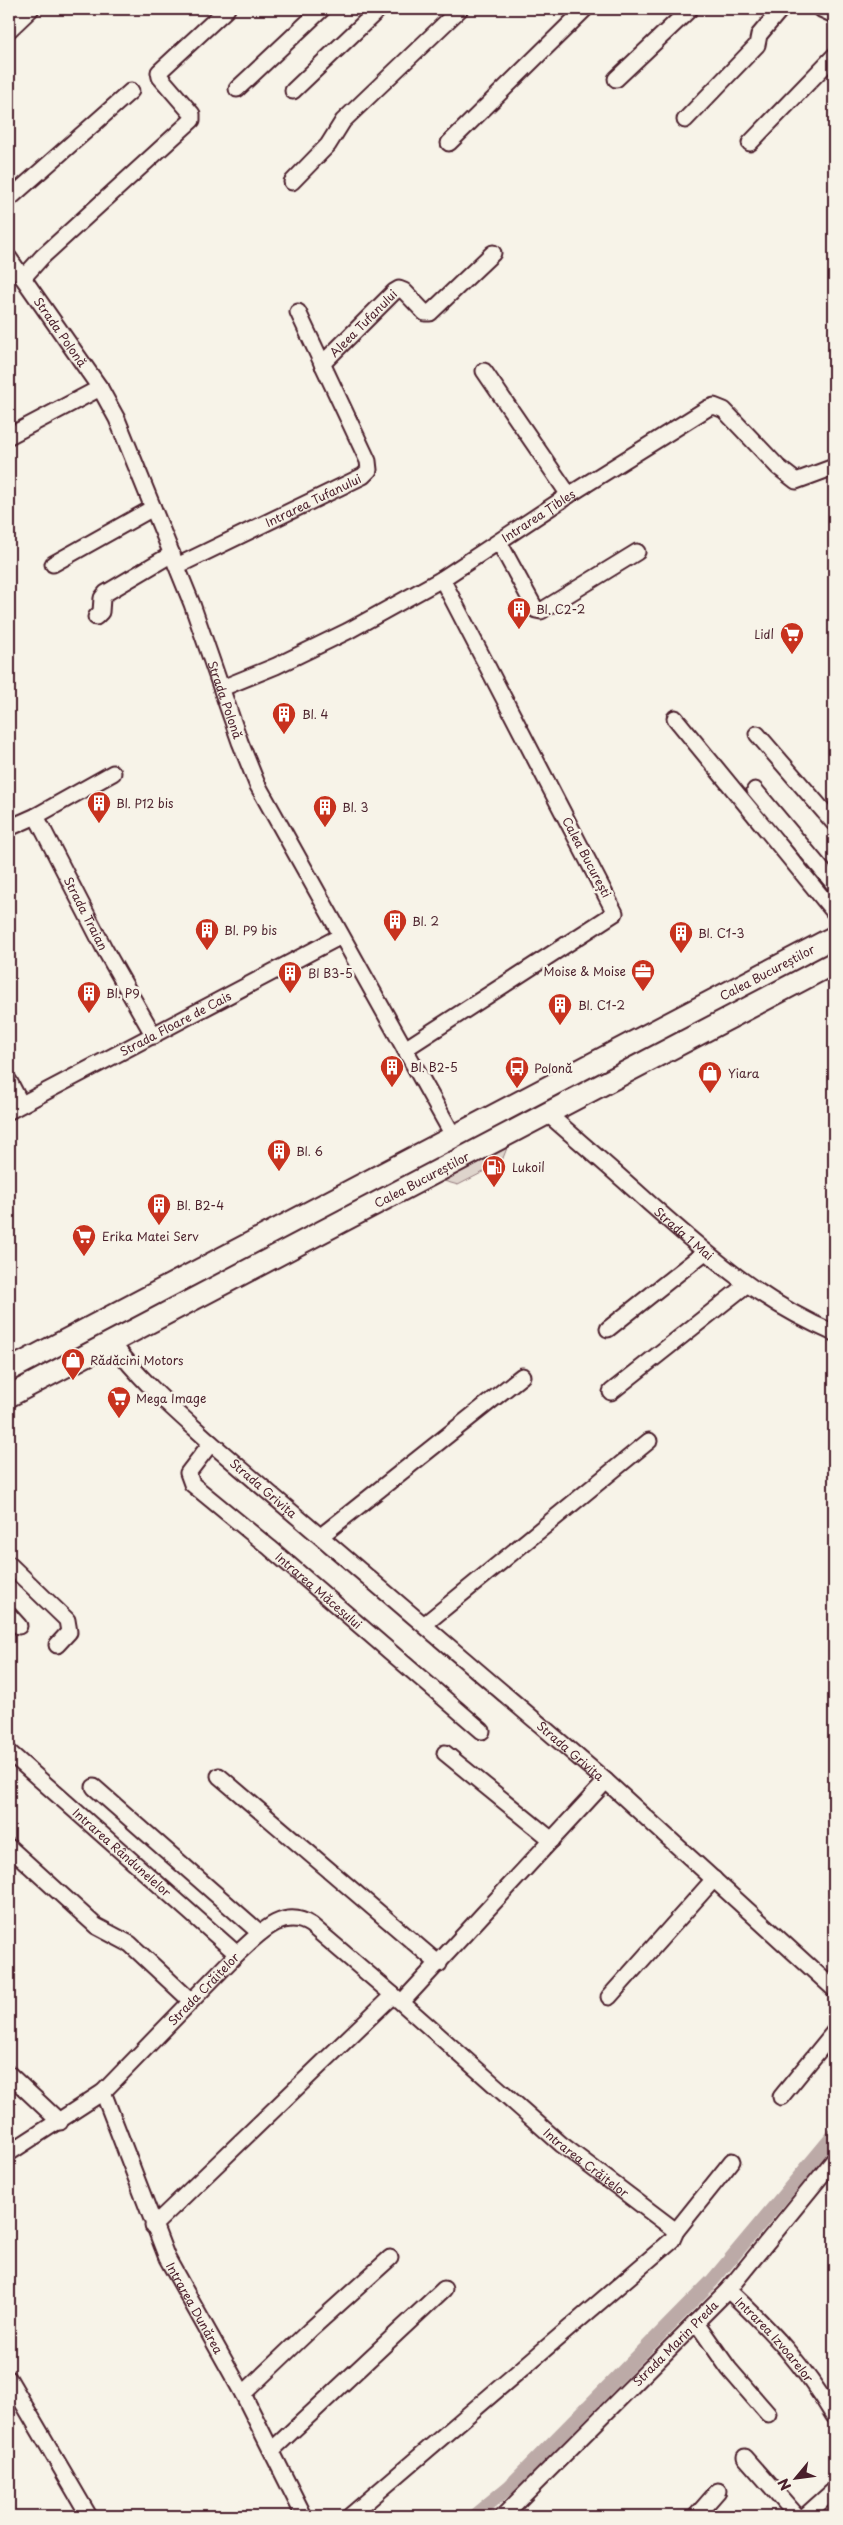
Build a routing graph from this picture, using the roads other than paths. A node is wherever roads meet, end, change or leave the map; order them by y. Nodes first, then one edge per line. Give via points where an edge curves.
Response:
1 (31, 9) edge
2 (227, 9) edge
3 (322, 9) edge
4 (379, 9) edge
5 (460, 9) edge
6 (586, 9) edge
7 (690, 9) edge
8 (781, 9) edge
9 (822, 9) edge
10 (834, 15) edge
11 (9, 30) edge
12 (834, 56) edge
13 (616, 79) dead end
14 (237, 89) dead end
15 (131, 91) dead end
16 (293, 91) dead end
17 (685, 120) dead end
18 (449, 143) dead end
19 (750, 143) dead end
20 (292, 182) dead end
21 (9, 199) edge
22 (493, 253) dead end
23 (9, 258) edge
24 (23, 278) junction
25 (298, 312) dead end
26 (322, 364) junction
27 (484, 371) dead end
28 (100, 388) junction
29 (9, 436) edge
30 (834, 467) edge
31 (570, 495) junction
32 (153, 508) junction
33 (500, 542) junction
34 (637, 552) dead end
35 (175, 560) junction
36 (53, 564) dead end
37 (442, 579) junction
38 (96, 617) dead end
39 (222, 688) junction
40 (676, 718) dead end
41 (757, 734) dead end
42 (113, 773) dead end
43 (755, 790) dead end
44 (36, 816) junction
45 (834, 823) edge
46 (9, 828) edge
47 (834, 884) edge
48 (834, 912) edge
49 (341, 936) junction
50 (834, 937) edge
51 (834, 963) edge
52 (154, 1036) junction
53 (405, 1050) junction
54 (9, 1081) edge
55 (15, 1107) edge
56 (548, 1114) junction
57 (454, 1137) junction
58 (705, 1252) junction
59 (746, 1285) junction
60 (608, 1329) dead end
61 (834, 1333) edge
62 (112, 1342) junction
63 (9, 1370) edge
64 (522, 1376) dead end
65 (611, 1392) dead end
66 (9, 1396) edge
67 (649, 1441) dead end
68 (212, 1443) junction
69 (321, 1536) junction
70 (9, 1564) edge
71 (425, 1624) junction
72 (57, 1645) dead end
73 (482, 1731) dead end
74 (9, 1752) edge
75 (445, 1753) dead end
76 (219, 1776) dead end
77 (606, 1781) junction
78 (94, 1787) dead end
79 (552, 1840) junction
80 (9, 1847) edge
81 (714, 1879) junction
82 (260, 1932) junction
83 (237, 1954) junction
84 (439, 1964) junction
85 (833, 1986) edge
86 (609, 1997) dead end
87 (398, 1998) junction
88 (191, 2001) junction
89 (834, 2032) edge
90 (9, 2074) edge
91 (103, 2092) junction
92 (781, 2097) dead end
93 (60, 2122) junction
94 (12, 2147) edge
95 (834, 2160) edge
96 (732, 2161) dead end
97 (153, 2226) junction
98 (676, 2231) junction
99 (390, 2258) dead end
100 (444, 2290) dead end
101 (728, 2290) junction
102 (696, 2322) junction
103 (9, 2379) edge
104 (243, 2394) junction
105 (768, 2414) dead end
106 (834, 2416) edge
107 (272, 2450) junction
108 (745, 2457) dead end
109 (834, 2490) edge
110 (718, 2491) dead end
111 (89, 2516) edge
112 (304, 2516) edge
113 (350, 2516) edge
114 (503, 2516) edge
115 (696, 2516) edge
116 (797, 2516) edge
117 (805, 2516) edge

1 - 11 street
2 - 24 street via 159,72 192,114 192,120
3 - 14 street
4 - 16 street
5 - 20 street via 344,121 328,145
6 - 18 street
7 - 13 street
8 - 17 street via 759,35 757,45
9 - 10 street
12 - 19 street
15 - 21 street
22 - 26 street, Aleea Tufanului via 430,313 425,313 404,291 394,292
23 - 24 street, Strada Polonă
24 - 28 street, Strada Polonă
25 - 26 street
26 - 35 street, Intrarea Tufanului via 368,461 369,470 363,476
27 - 31 street
28 - 29 street
28 - 32 street, Strada Polonă
30 - 31 street, Intrarea Țibleș via 804,480 791,479 724,410 714,406
31 - 33 street, Intrarea Țibleș
32 - 35 street, Strada Polonă
32 - 36 street
33 - 34 street via 536,610 541,611
33 - 37 street, Intrarea Țibleș
35 - 38 street via 106,593 102,598 101,612
35 - 39 street, Strada Polonă
37 - 39 street, Intrarea Țibleș via 348,631
37 - 53 street, Calea București via 615,912
39 - 49 street, Strada Polonă via 257,784
40 - 48 street
41 - 45 street
42 - 44 street
43 - 47 street
44 - 46 street
44 - 52 street, Strada Traian
49 - 52 street, Strada Floare de Cais
49 - 53 street, Strada Polonă
50 - 57 highway, Calea Bucureștilor
51 - 56 highway, Calea Bucureștilor
52 - 55 street, Strada Floare de Cais
53 - 57 street, Strada Polonă
54 - 55 street
56 - 58 street, Strada 1 Mai
56 - 62 highway, Calea Bucureștilor
57 - 63 highway, Calea Bucureștilor
58 - 59 street, Strada 1 Mai
58 - 60 street
59 - 61 street, Strada 1 Mai via 808,1322
59 - 65 street
62 - 66 highway, Calea Bucureștilor
62 - 68 street, Strada Grivița via 149,1387
64 - 69 street
67 - 71 street
68 - 69 street, Strada Grivița
68 - 73 street, Intrarea Măceșului via 188,1473 192,1484
69 - 71 street, Strada Grivița
70 - 72 street via 67,1620 70,1632
71 - 77 street, Strada Grivița
74 - 83 street, Intrarea Rândunelelor
75 - 79 street
76 - 84 street
77 - 79 street
77 - 81 street, Strada Grivița
78 - 82 street
79 - 84 street
80 - 88 street via 96,1926 130,1944
81 - 85 street, Strada Grivița
81 - 86 street
82 - 83 street, Strada Crăițelor
82 - 87 street, Strada Crăițelor via 286,1918 298,1918
83 - 88 street, Strada Crăițelor
84 - 87 street
87 - 97 street
87 - 98 street, Intrarea Crăițelor via 561,2144
88 - 91 street, Strada Crăițelor
89 - 92 street
90 - 93 street
91 - 93 street, Strada Crăițelor
91 - 97 street, Intrarea Dunărea
93 - 94 street, Strada Crăițelor
95 - 101 street, Strada Marin Preda
96 - 98 street
97 - 104 street, Intrarea Dunărea via 167,2258
98 - 113 street via 672,2240
99 - 104 street
100 - 107 street
101 - 102 street, Strada Marin Preda
101 - 106 street, Intrarea Izvoarelor via 795,2357
102 - 105 street via 729,2369
102 - 114 street, Strada Marin Preda
103 - 111 street
104 - 107 street, Intrarea Dunărea
107 - 112 street, Intrarea Dunărea
108 - 116 street
109 - 117 street
110 - 115 street

